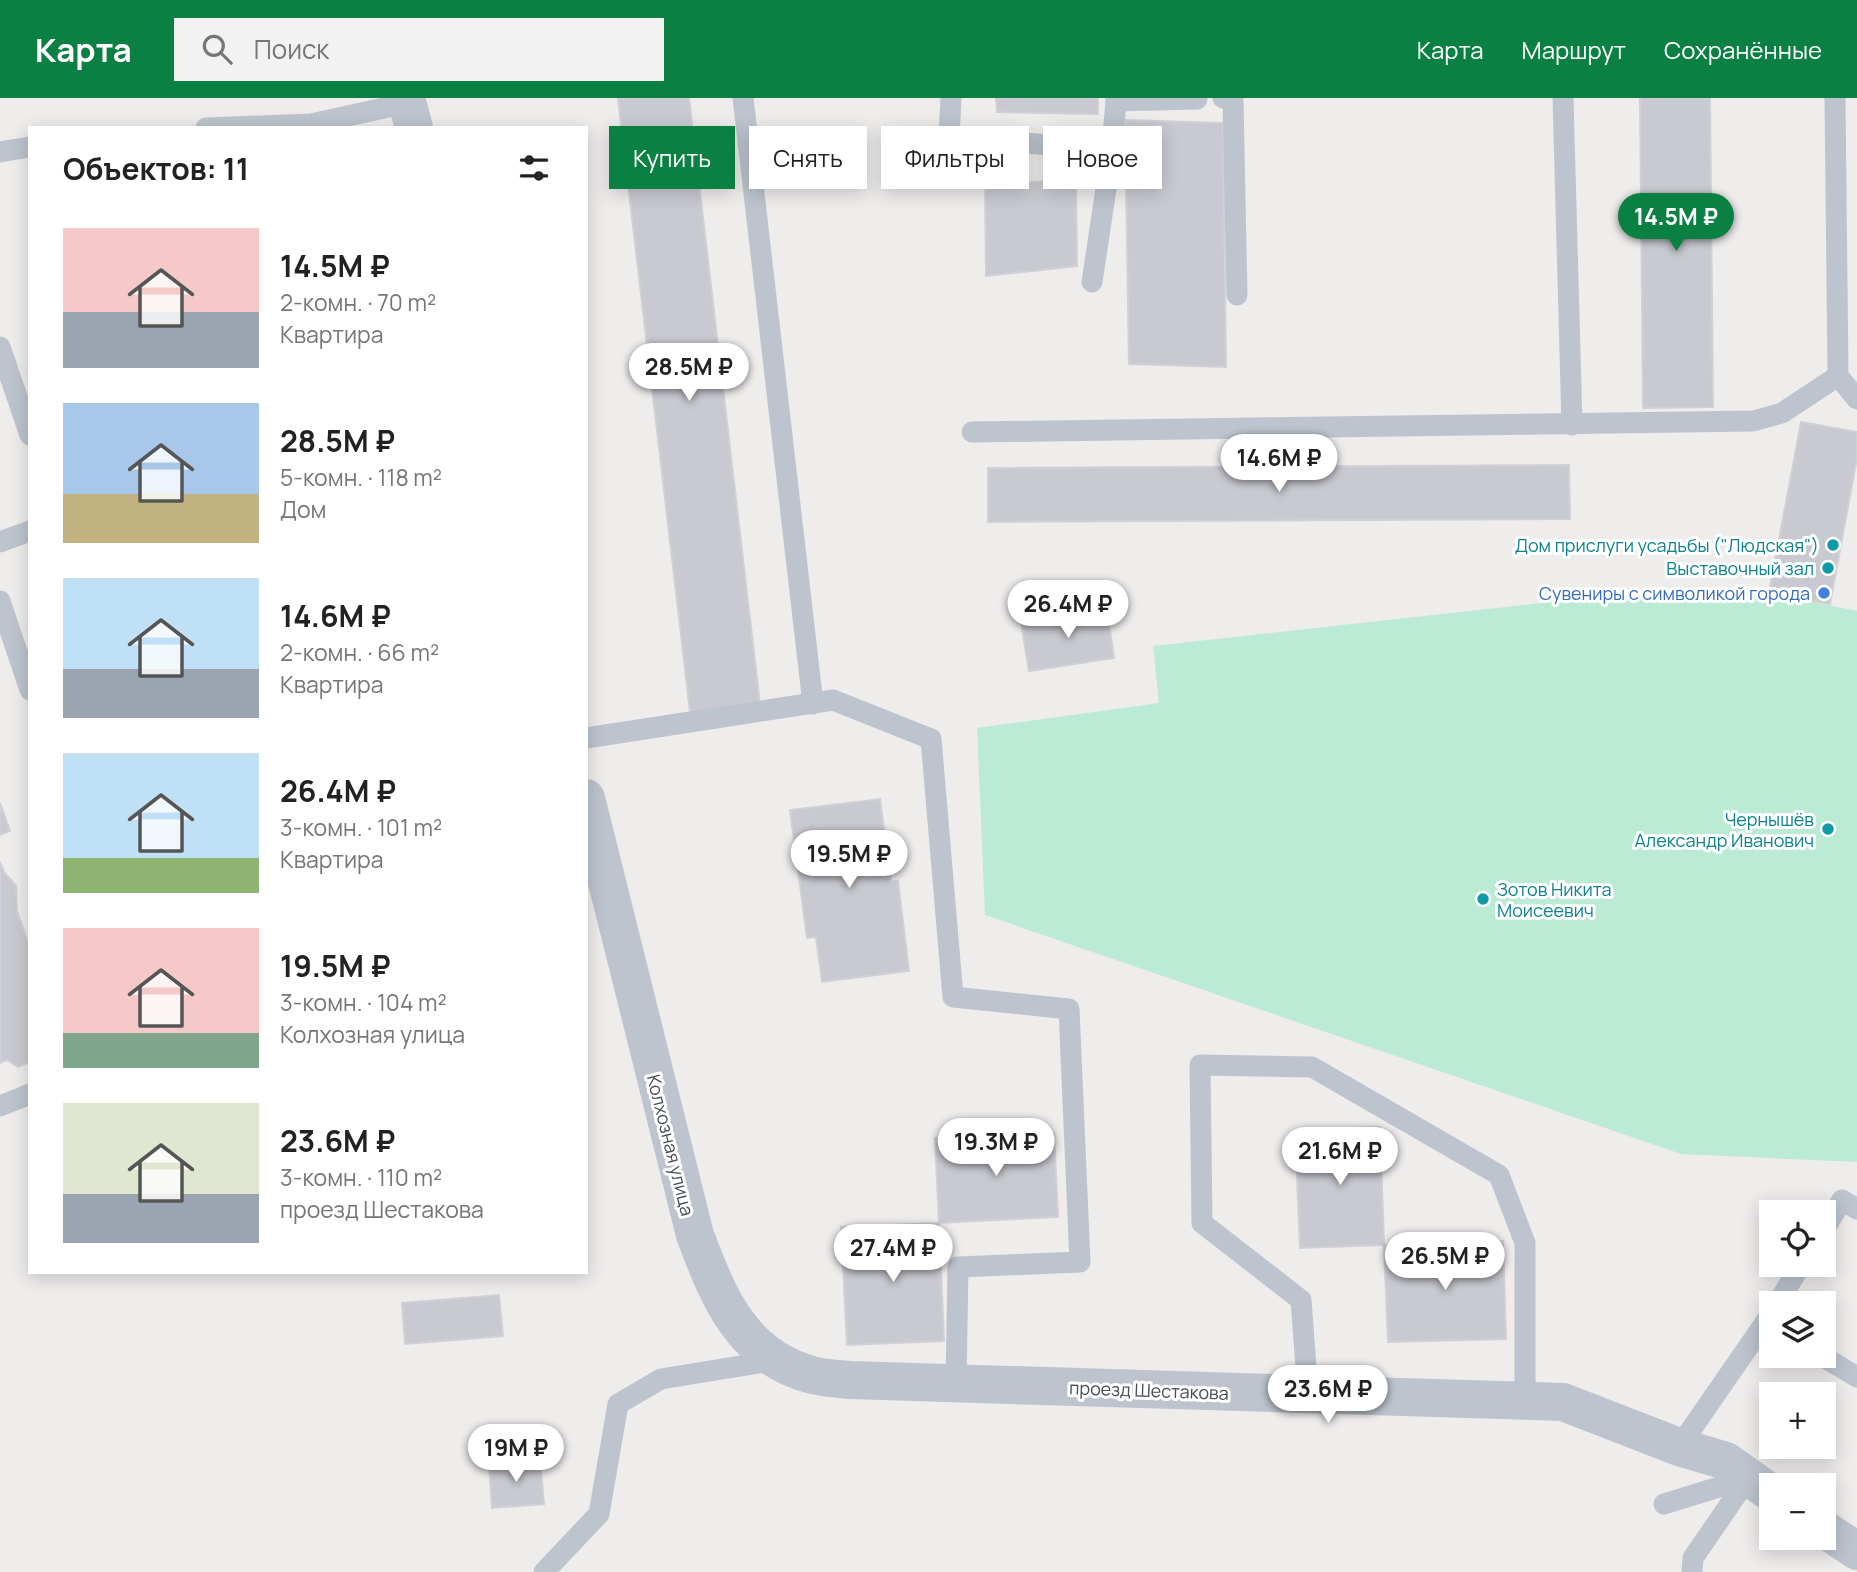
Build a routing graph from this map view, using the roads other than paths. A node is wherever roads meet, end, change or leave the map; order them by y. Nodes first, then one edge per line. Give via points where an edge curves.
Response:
1 (743, 98) edge
2 (951, 98) edge
3 (1197, 98) edge
4 (1207, 98) edge
5 (1223, 98) edge
6 (1563, 98) edge
7 (1835, 98) edge
8 (1116, 100) edge
9 (409, 109) edge
10 (258, 126) edge
11 (1114, 126) edge
12 (1043, 144) edge
13 (28, 147) edge
14 (0, 152) edge
15 (1106, 189) edge
16 (1092, 282) dead end
17 (1237, 295) dead end
18 (0, 347) edge
19 (1838, 376) junction
20 (1857, 399) edge
21 (1572, 425) junction
22 (28, 429) edge
23 (972, 432) dead end
24 (28, 532) edge
25 (0, 541) edge
26 (0, 601) edge
27 (28, 684) edge
28 (813, 704) junction
29 (588, 738) edge
30 (588, 806) edge
31 (28, 1095) edge
32 (0, 1106) edge
33 (1857, 1209) edge
34 (1836, 1210) edge
35 (1759, 1333) edge
36 (777, 1360) junction
37 (1836, 1364) edge
38 (1857, 1377) edge
39 (884, 1382) joint
40 (956, 1384) junction
41 (1308, 1394) junction
42 (1525, 1401) junction
43 (1679, 1447) junction
44 (1759, 1484) edge
45 (1759, 1485) edge
46 (1759, 1486) edge
47 (1664, 1504) dead end
48 (1836, 1537) edge
49 (1857, 1552) edge
50 (544, 1572) edge
51 (1692, 1572) edge

1 - 28 lane
2 - 12 lane via 950,138
3 - 4 lane
3 - 8 lane
5 - 17 lane via 1233,101
6 - 21 lane
7 - 19 lane
8 - 11 lane
9 - 10 lane via 311,124
13 - 14 lane
15 - 16 lane
18 - 22 lane
19 - 20 lane
19 - 21 lane via 1782,413 1753,421
21 - 23 lane
24 - 25 lane
26 - 27 lane
28 - 29 lane
28 - 40 lane via 832,701 930,739 953,997 1069,1009 1080,1262 958,1267
30 - 36 street, Колхозная улица via 695,1235 730,1315 750,1339
31 - 32 lane
33 - 34 lane via 1842,1200
35 - 43 lane
36 - 39 street, Колхозная улица via 811,1375
36 - 50 lane via 661,1379 618,1404 599,1514
37 - 38 lane
39 - 40 street, проезд Шестакова
40 - 41 street, проезд Шестакова
41 - 42 street, проезд Шестакова
41 - 42 lane via 1301,1300 1202,1223 1200,1065 1312,1067 1499,1175 1525,1243
42 - 43 street, проезд Шестакова via 1563,1402
43 - 44 street, проезд Шестакова via 1726,1461
45 - 47 lane
46 - 51 lane via 1693,1558
48 - 49 street

